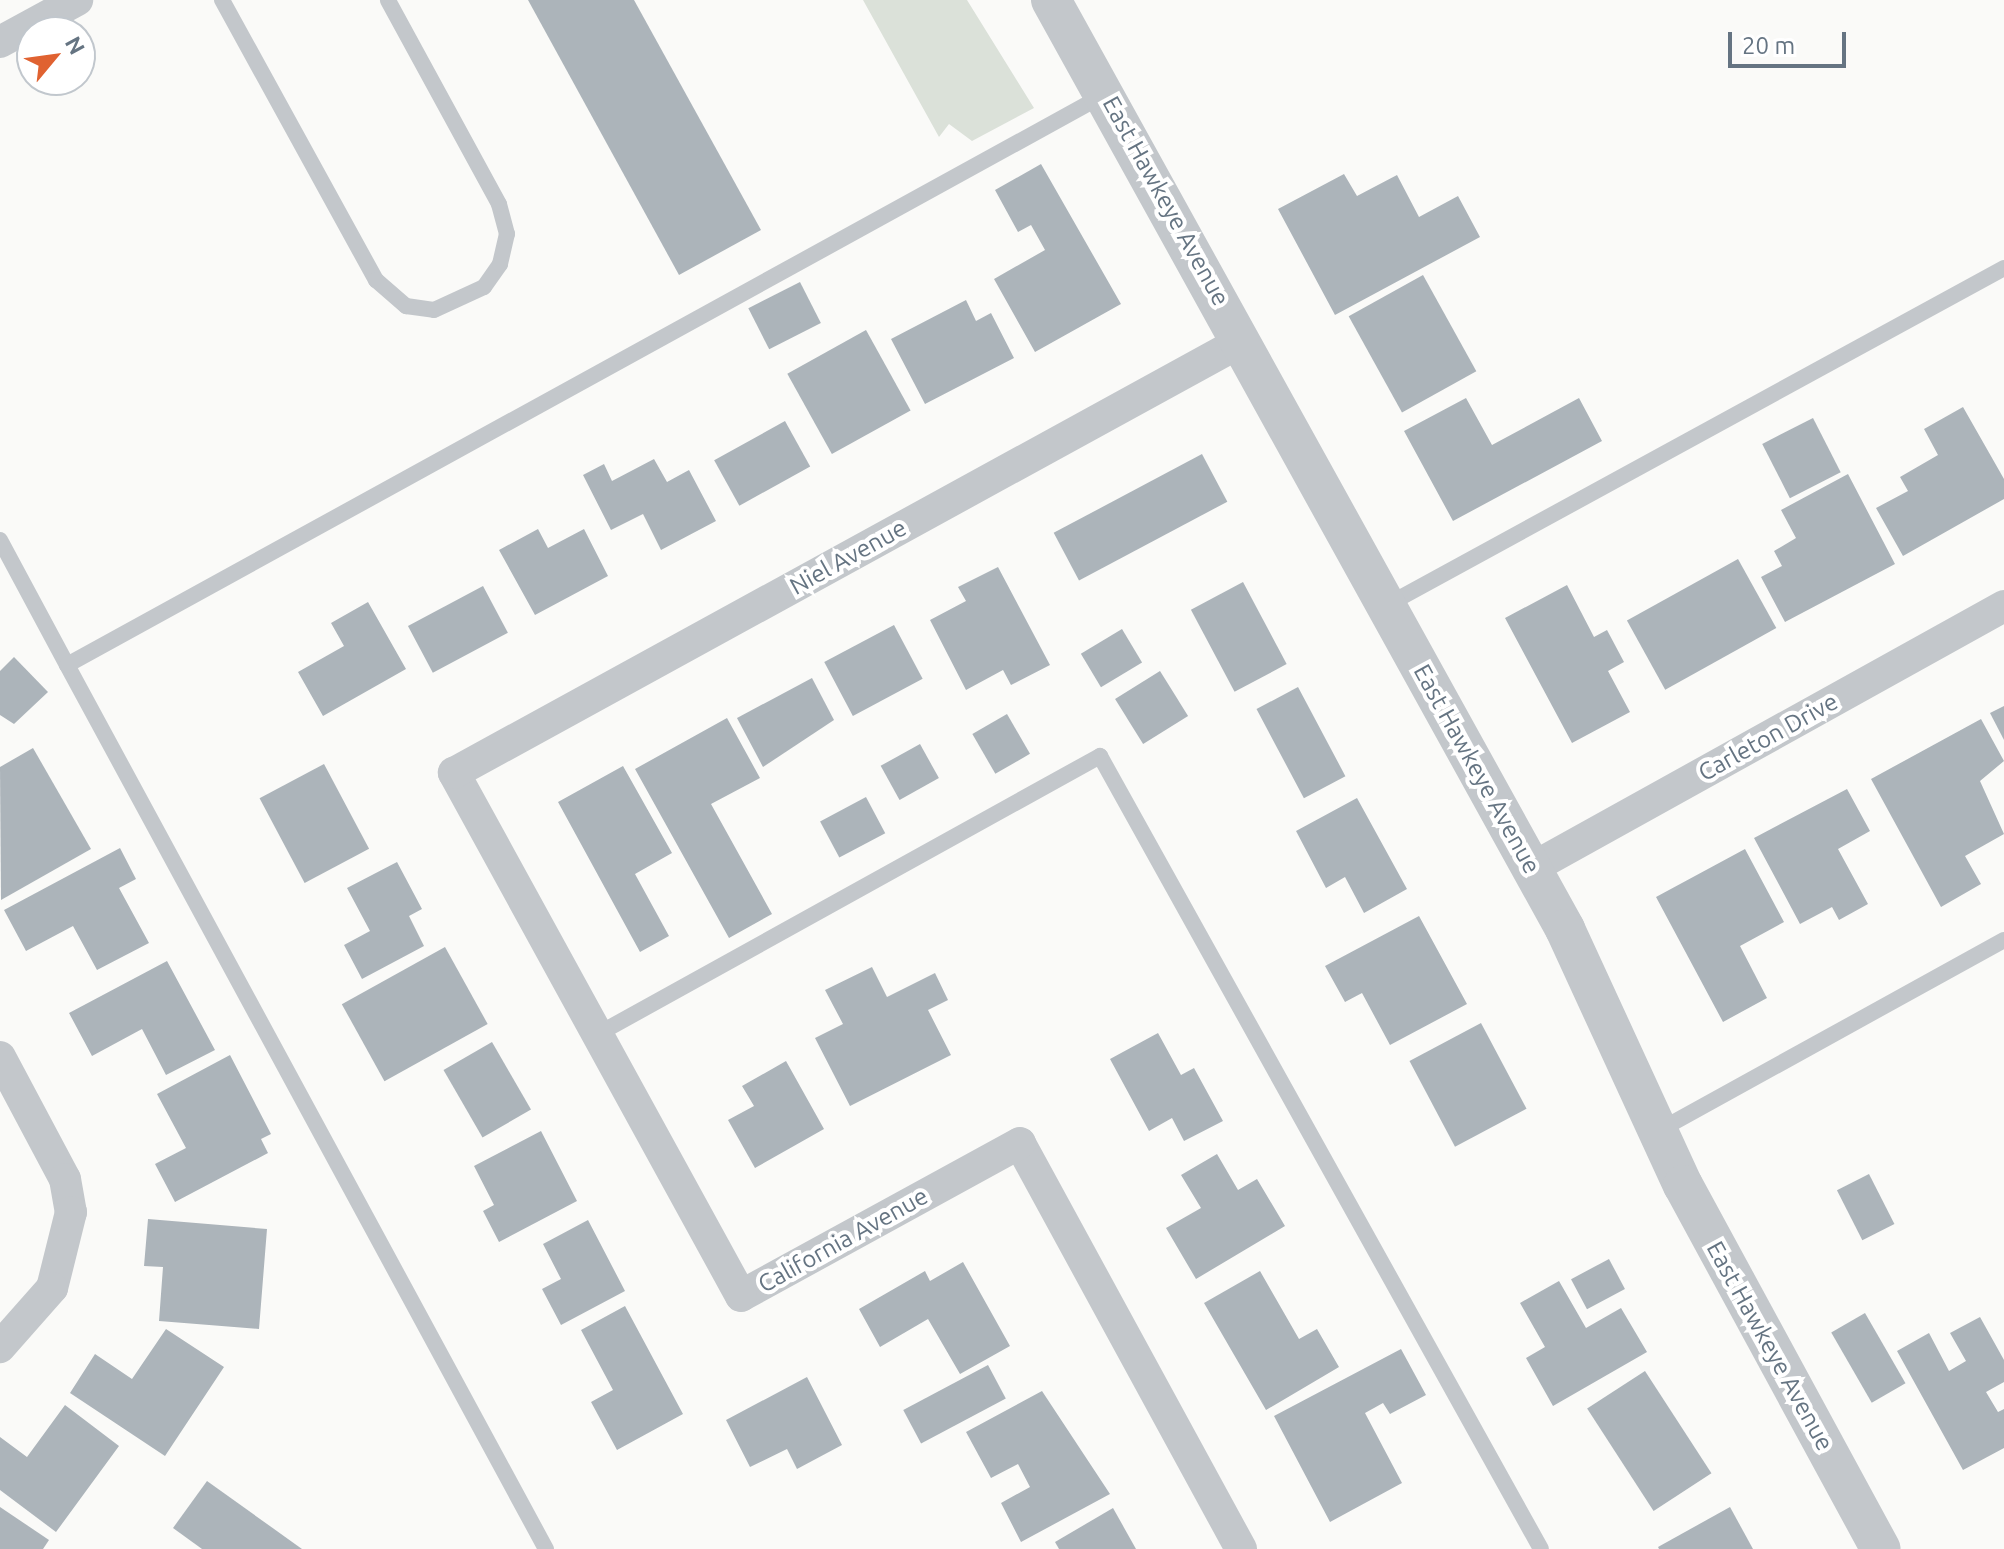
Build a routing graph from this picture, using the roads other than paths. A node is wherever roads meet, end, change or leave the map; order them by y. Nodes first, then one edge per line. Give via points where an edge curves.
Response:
1 (77, 0) edge
2 (222, 0) edge
3 (388, 0) edge
4 (1051, 0) edge
5 (0, 42) edge
6 (1107, 93) junction
7 (2004, 268) edge
8 (1242, 341) junction
9 (0, 540) edge
10 (1387, 605) junction
11 (2004, 606) edge
12 (67, 665) junction
13 (454, 773) joint
14 (1532, 868) junction
15 (2004, 940) edge
16 (598, 1034) junction
17 (0, 1057) edge
18 (1658, 1131) junction
19 (0, 1347) edge
20 (546, 1549) edge
21 (1241, 1549) edge
22 (1541, 1549) edge
23 (1881, 1549) edge

1 - 5 street
2 - 3 lane via 376,280 406,306 434,310 484,287 500,264 507,234 499,204
4 - 6 street, East Hawkeye Avenue
6 - 8 street, East Hawkeye Avenue
6 - 12 lane
7 - 10 lane
8 - 10 street, East Hawkeye Avenue
8 - 13 street, Niel Avenue
9 - 12 lane
10 - 14 street, East Hawkeye Avenue
11 - 14 street, Carleton Drive
12 - 20 lane
13 - 16 street, California Avenue
14 - 18 street, East Hawkeye Avenue
15 - 18 lane
16 - 21 street, California Avenue via 741,1296 1020,1143
16 - 22 lane via 1100,756
17 - 19 street via 61,1170 71,1212 52,1288
18 - 23 street, East Hawkeye Avenue

